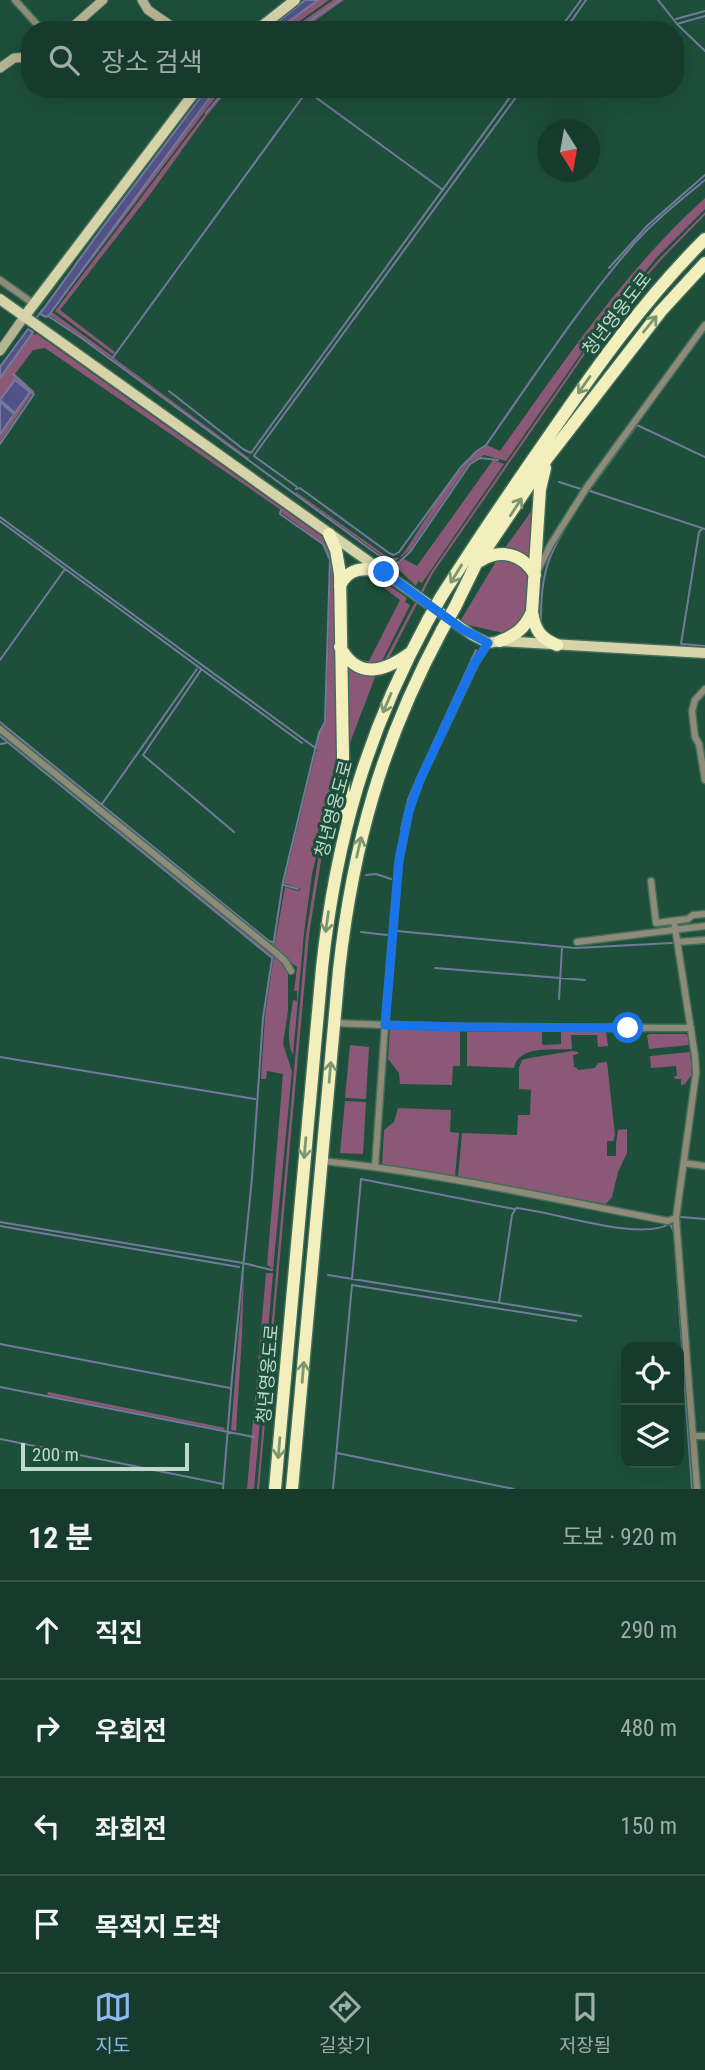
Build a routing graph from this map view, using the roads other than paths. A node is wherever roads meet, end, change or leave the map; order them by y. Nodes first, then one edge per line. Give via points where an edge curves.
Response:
1 (15, 0) edge
2 (103, 0) edge
3 (142, 0) edge
4 (295, 0) edge
5 (34, 21) edge
6 (80, 21) edge
7 (164, 21) edge
8 (268, 21) edge
9 (21, 58) edge
10 (0, 68) edge
11 (190, 98) edge
12 (705, 239) edge
13 (705, 263) edge
14 (0, 280) edge
15 (0, 299) edge
16 (34, 304) junction
17 (26, 318) junction
18 (705, 325) edge
19 (0, 351) edge
20 (548, 457) junction
21 (329, 534) junction
22 (476, 564) junction
23 (384, 572) junction
24 (535, 576) junction
25 (339, 588) junction
26 (532, 612) junction
27 (494, 642) junction
28 (556, 646) junction
29 (340, 647) junction
30 (410, 653) junction
31 (705, 653) edge
32 (705, 689) edge
33 (0, 729) edge
34 (705, 780) edge
35 (339, 855) junction
36 (651, 881) dead end
37 (705, 914) edge
38 (674, 921) junction
39 (705, 926) edge
40 (676, 930) junction
41 (705, 940) edge
42 (577, 942) dead end
43 (678, 942) junction
44 (291, 971) dead end
45 (334, 1023) junction
46 (385, 1025) junction
47 (691, 1028) junction
48 (321, 1161) junction
49 (684, 1163) junction
50 (705, 1166) edge
51 (375, 1167) junction
52 (676, 1218) junction
53 (693, 1436) junction
54 (705, 1436) edge
55 (275, 1489) edge
56 (292, 1489) edge
57 (697, 1489) edge

1 - 5 street
2 - 6 street
3 - 7 street
4 - 8 main road
9 - 10 street
11 - 16 main road
12 -> 30 highway, 청년영웅도로, bridge via 620,334 491,519
20 -> 13 highway, 청년영웅도로 via 654,319
14 - 16 street
15 - 17 main road
16 - 17 main road
17 - 19 street
17 - 21 main road
18 - 24 street via 585,490
22 -> 20 highway, 청년영웅도로
20 - 24 highway via 540,489
21 - 23 main road
21 - 25 highway via 339,560
22 - 24 highway via 506,554 517,556
45 -> 22 highway, 청년영웅도로, bridge via 348,898 374,788 405,703
23 - 25 highway via 355,571
23 - 27 main road via 462,629
24 - 26 highway
25 - 29 highway
26 - 27 highway via 521,630
26 - 28 highway via 539,635
27 - 28 main road
27 - 46 street via 474,664 409,811 399,860
28 - 31 main road
29 - 30 highway via 349,660 365,669 389,666
29 - 35 highway via 345,806
30 -> 35 highway, 청년영웅도로 via 368,750
32 - 34 street via 692,711
33 - 44 street via 275,952
35 -> 55 highway, 청년영웅도로 via 322,968
36 - 38 street via 656,923
37 - 38 street
38 - 40 street
39 - 40 street
40 - 42 street
40 - 43 street
41 - 43 street
43 - 47 street
45 - 46 street
48 -> 45 highway, 청년영웅도로
46 - 47 street
46 - 51 street
47 - 49 street via 696,1073
48 - 51 street
56 -> 48 highway, 청년영웅도로
49 - 50 street
49 - 52 street
51 - 52 street via 668,1221
52 - 53 street
53 - 54 street
53 - 57 street

